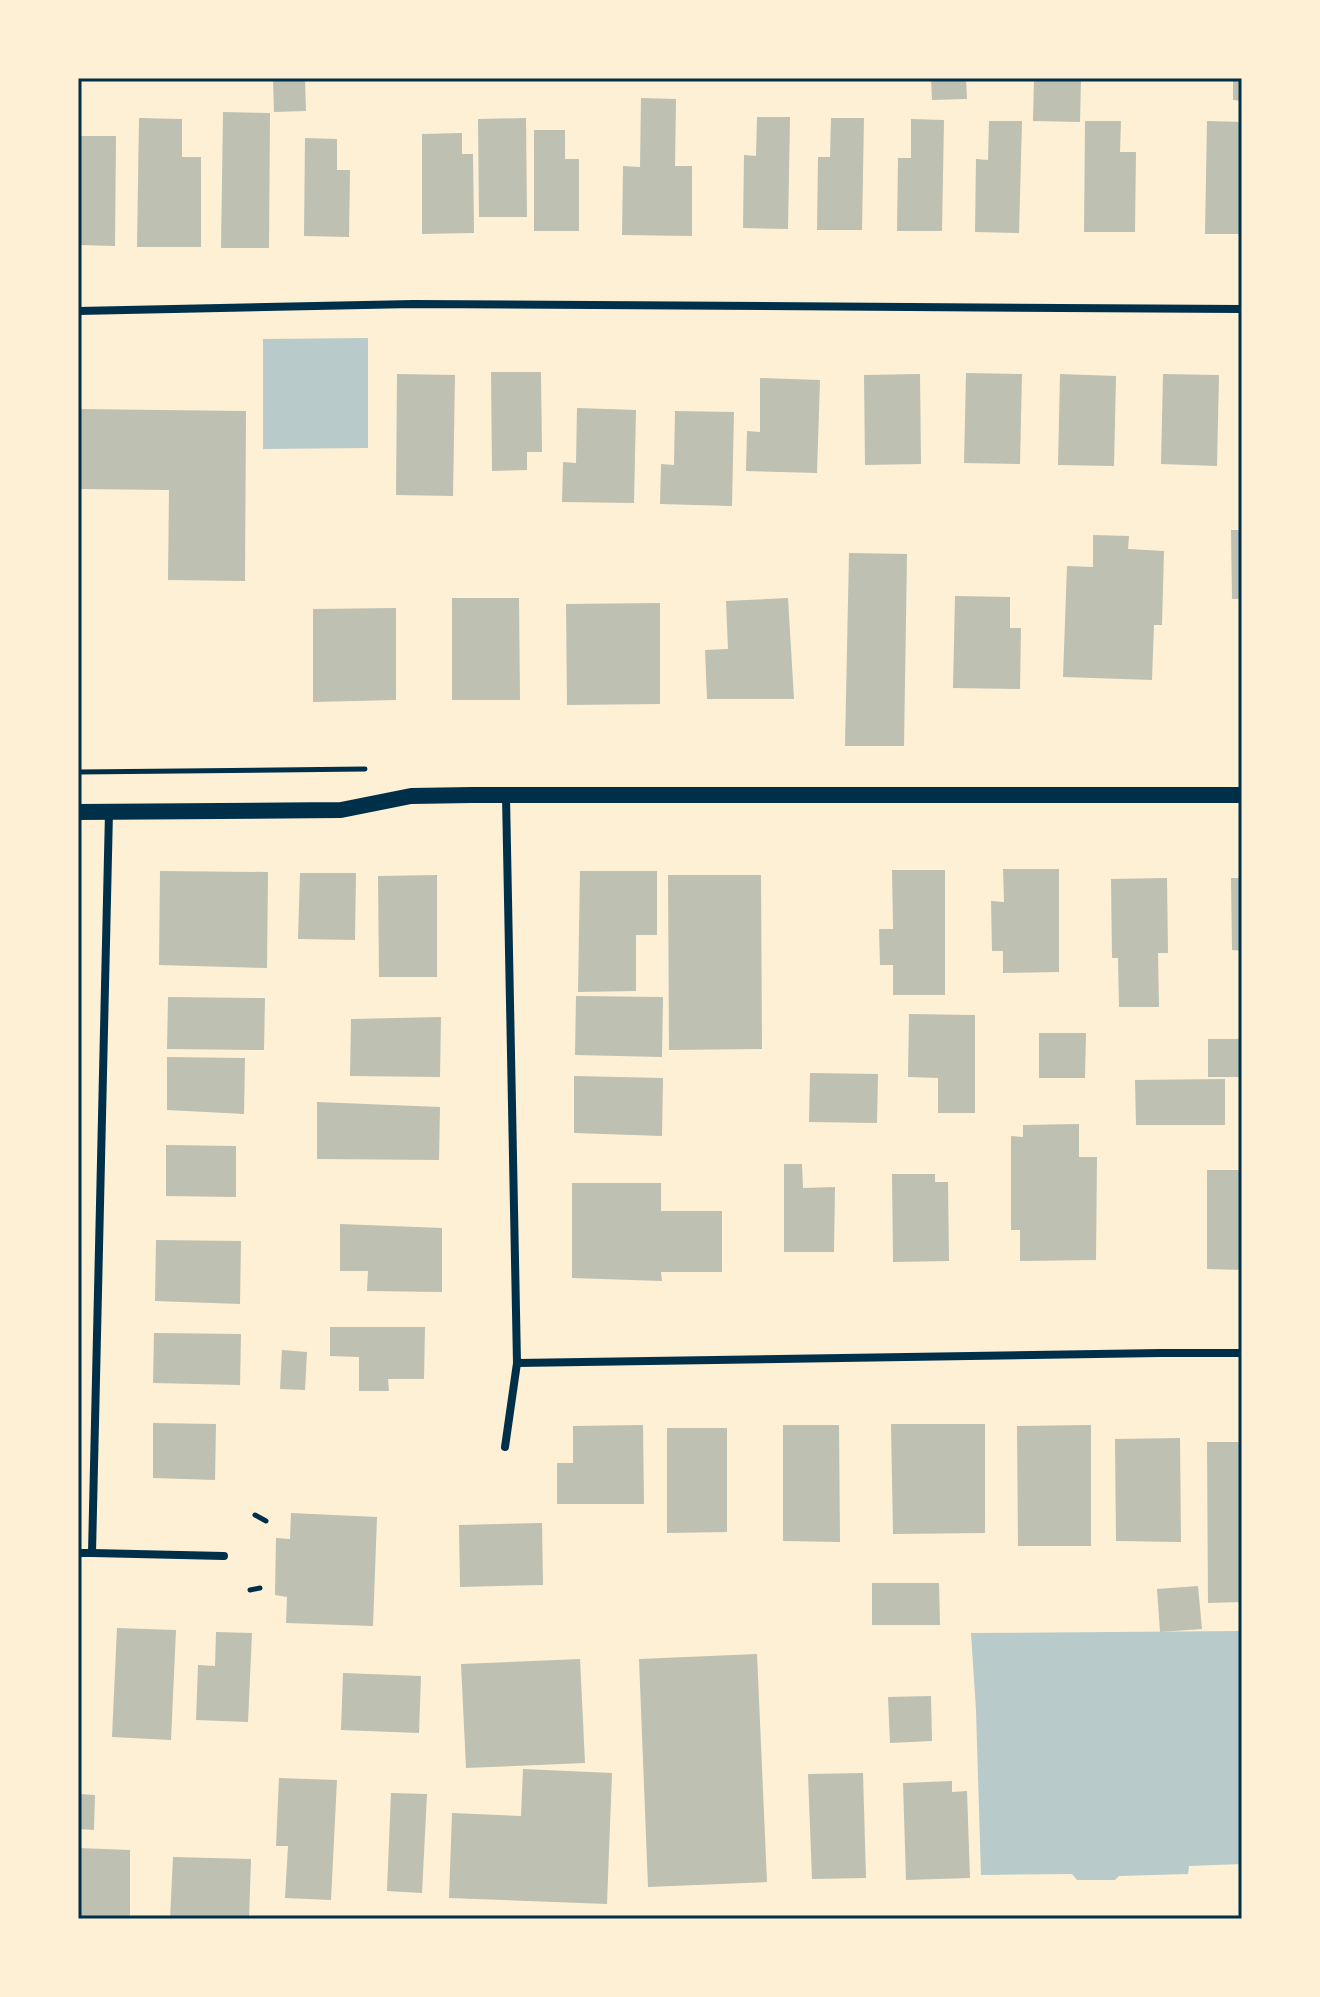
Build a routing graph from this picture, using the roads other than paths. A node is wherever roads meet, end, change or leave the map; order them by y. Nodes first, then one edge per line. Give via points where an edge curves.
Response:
1 (1242, 309) edge
2 (78, 311) edge
3 (506, 795) junction
4 (1242, 795) edge
5 (78, 812) edge
6 (109, 812) junction
7 (1242, 1353) edge
8 (517, 1363) junction
9 (505, 1447) dead end
10 (78, 1553) edge
11 (92, 1553) junction
12 (224, 1556) dead end

1 - 2 street via 413,304
3 - 4 main road
3 - 6 main road via 411,796 341,810
3 - 8 street
5 - 6 main road
6 - 11 street
7 - 8 street
8 - 9 street
10 - 11 street
11 - 12 street

